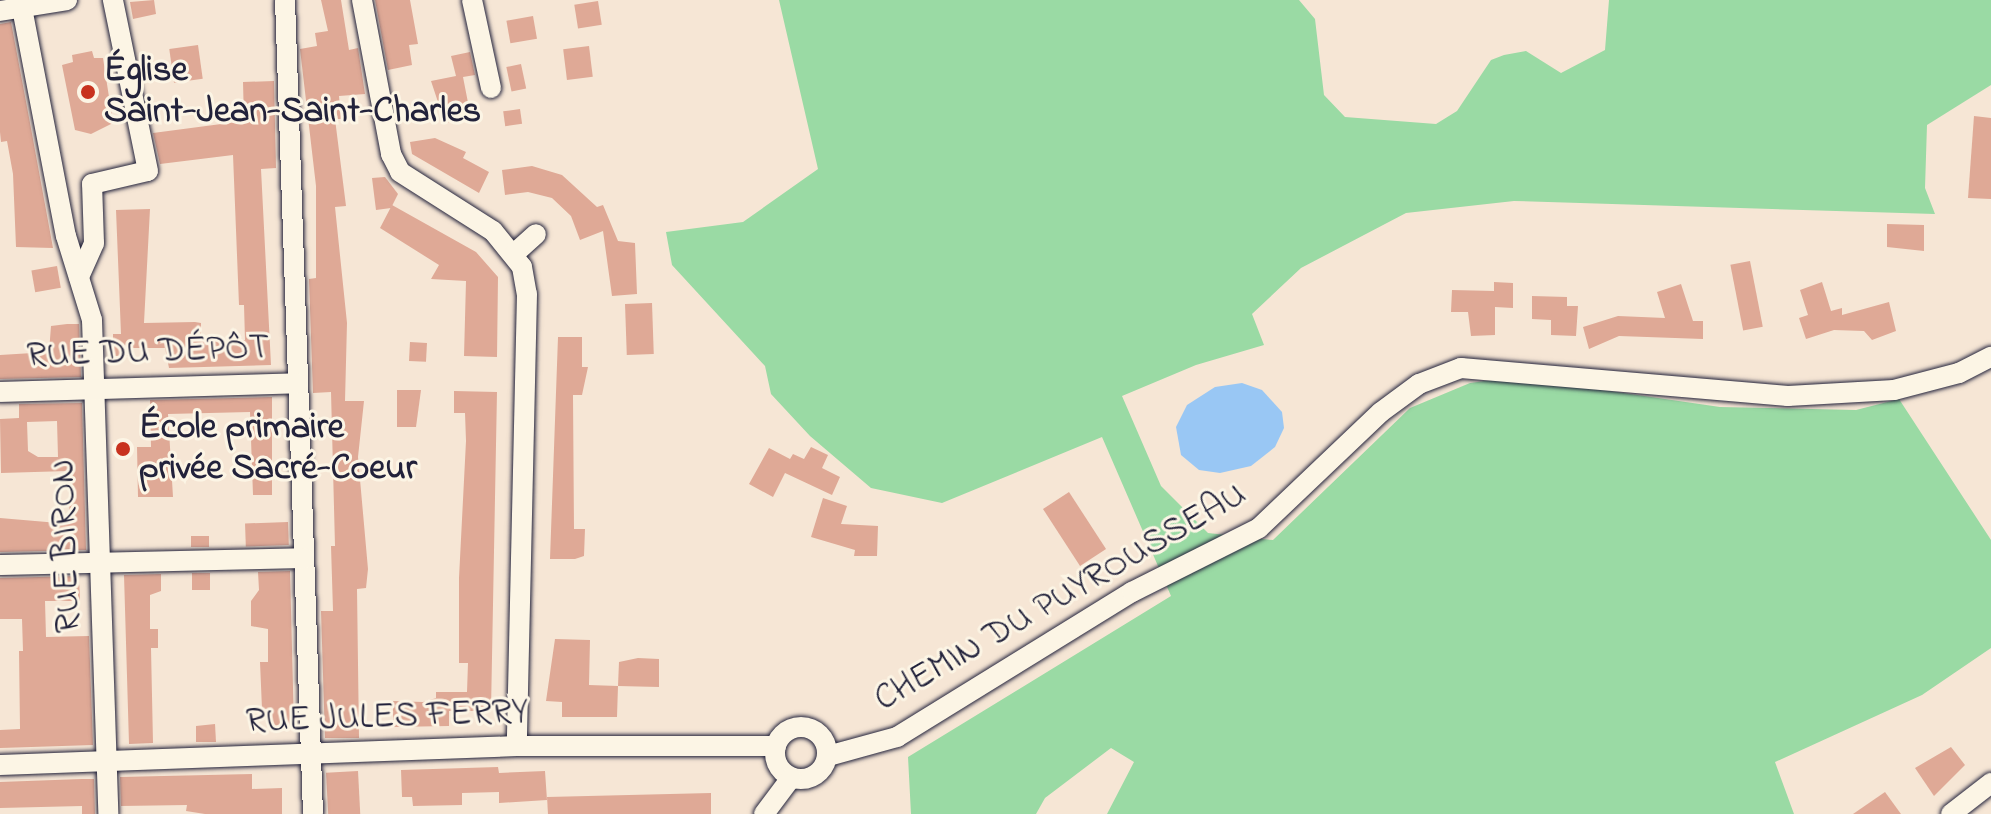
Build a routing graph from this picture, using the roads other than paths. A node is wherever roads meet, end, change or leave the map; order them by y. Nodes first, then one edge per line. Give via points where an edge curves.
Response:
1 (67, 0) edge
2 (113, 0) edge
3 (285, 0) edge
4 (362, 0) edge
5 (472, 0) edge
6 (22, 8) junction
7 (0, 11) edge
8 (491, 88) dead end
9 (536, 234) dead end
10 (515, 253) junction
11 (79, 277) junction
12 (1991, 357) edge
13 (297, 383) junction
14 (95, 389) junction
15 (0, 392) edge
16 (304, 558) junction
17 (0, 565) edge
18 (102, 565) junction
19 (517, 746) junction
20 (776, 746) junction
21 (312, 754) junction
22 (828, 756) junction
23 (107, 762) junction
24 (0, 765) edge
25 (791, 778) junction
26 (1991, 783) edge
27 (108, 814) edge
28 (313, 814) edge
29 (764, 814) edge
30 (1951, 814) edge

1 - 6 street
2 - 11 street via 148,171 92,184 94,243
3 - 13 street
4 - 10 street via 391,154 400,172 493,231
5 - 8 street
6 - 7 street
6 - 11 street, RUE BIRON
9 - 10 street
10 - 19 street via 527,294
11 - 14 street, RUE BIRON via 92,320
12 - 22 street, CHEMIN DU PUYROUSSEAU via 1959,373 1894,390 1788,396 1461,368 1419,384 1381,412 1259,528 1132,592 897,737
13 - 14 street, RUE DU DÉPÔT
13 - 16 street
14 - 15 street, RUE DU DÉPÔT
14 - 18 street, RUE BIRON
16 - 18 street
16 - 21 street
17 - 18 street
18 - 23 street, RUE BIRON
19 - 20 street, RUE JULES FERRY
19 - 21 street, RUE JULES FERRY
20 - 22 street via 784,733 805,727 821,736
20 - 25 street via 778,765
21 - 23 street, RUE JULES FERRY
21 - 28 street
22 - 25 street via 812,777
23 - 24 street, RUE JULES FERRY
23 - 27 street, RUE BIRON
25 - 29 street
26 - 30 street

